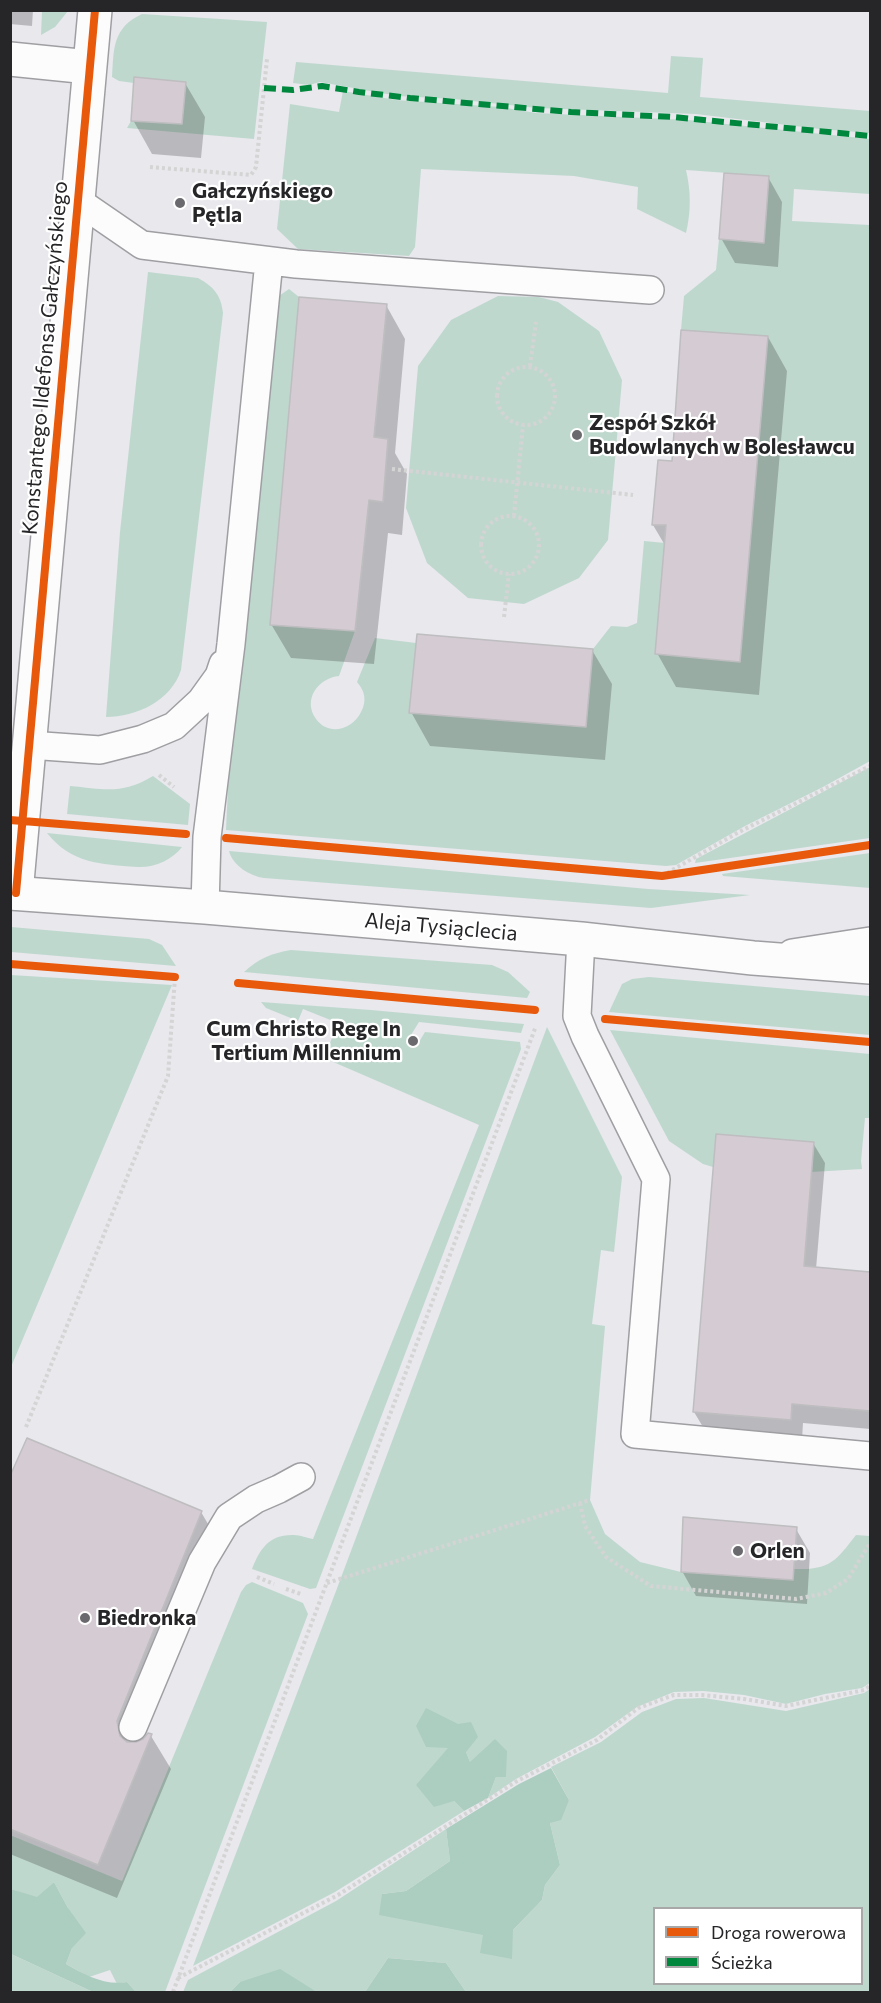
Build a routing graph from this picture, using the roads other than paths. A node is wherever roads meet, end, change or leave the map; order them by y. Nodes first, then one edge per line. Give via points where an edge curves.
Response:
1 (95, 10) edge
2 (10, 59) edge
3 (89, 67) junction
4 (78, 201) junction
5 (269, 261) junction
6 (650, 290) dead end
7 (231, 644) junction
8 (28, 745) junction
9 (13, 893) edge
10 (205, 907) junction
11 (581, 939) junction
12 (870, 941) edge
13 (753, 958) junction
14 (870, 967) edge
15 (870, 1456) edge
16 (301, 1477) dead end
17 (134, 1727) dead end

1 - 3 street, Konstantego Ildefonsa Gałczyńskiego
2 - 3 street
3 - 4 street, Konstantego Ildefonsa Gałczyńskiego
4 - 5 lane, Konstantego Ildefonsa Gałczyńskiego via 142,245
4 - 8 street, Konstantego Ildefonsa Gałczyńskiego
5 - 6 lane, Konstantego Ildefonsa Gałczyńskiego
5 - 7 lane
7 - 8 lane via 219,676 174,726 100,750
7 - 10 lane via 210,815
8 - 9 street, Konstantego Ildefonsa Gałczyńskiego
9 - 10 street, Aleja Tysiąclecia
10 - 11 street, Aleja Tysiąclecia
11 - 13 street, Aleja Tysiąclecia
11 - 15 lane via 577,1016 656,1179 635,1434
12 - 13 lane
13 - 14 street, Aleja Tysiąclecia
16 - 17 lane via 256,1498 229,1517 202,1562

